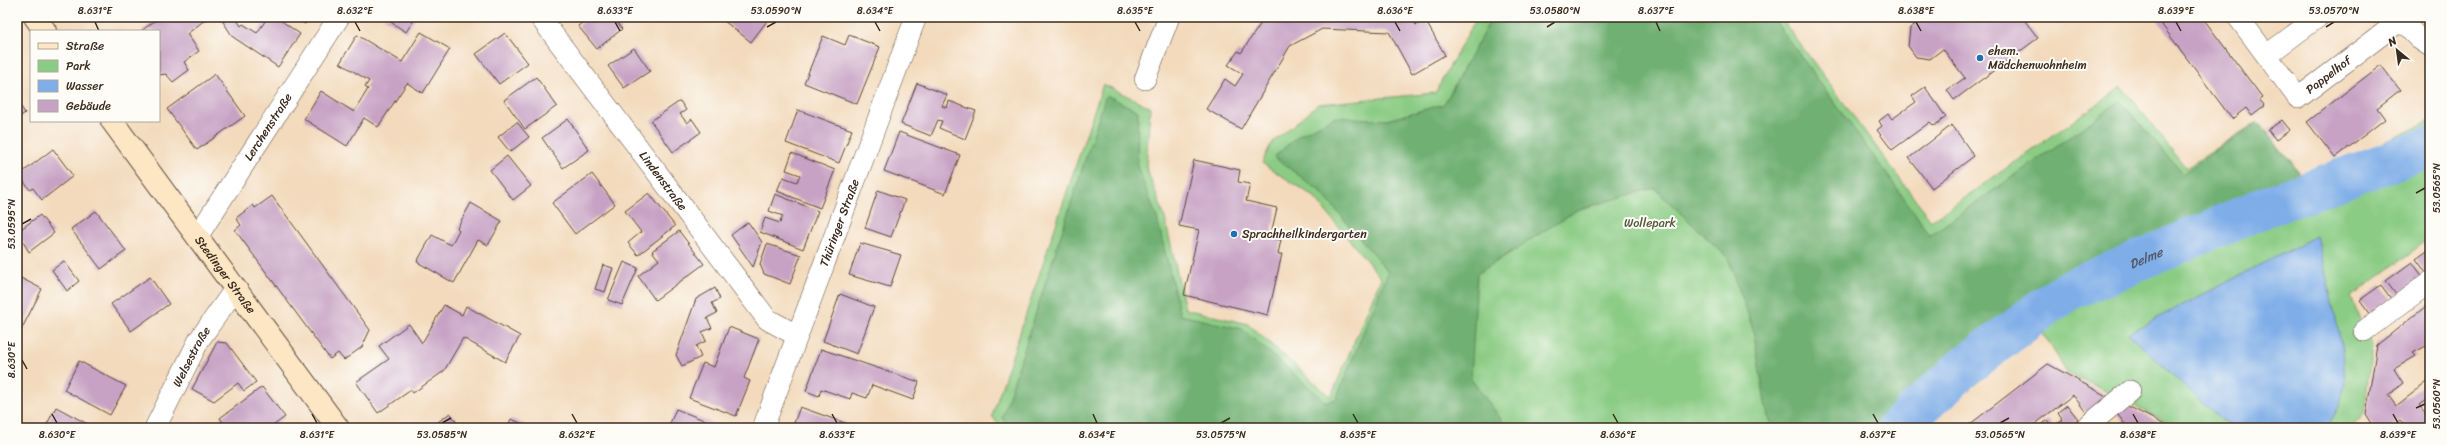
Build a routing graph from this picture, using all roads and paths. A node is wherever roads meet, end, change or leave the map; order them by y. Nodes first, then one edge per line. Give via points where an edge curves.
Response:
1 (35, 17) edge
2 (339, 17) edge
3 (540, 17) edge
4 (916, 17) edge
5 (1169, 17) edge
6 (2238, 17) edge
7 (2318, 17) edge
8 (2400, 18) edge
9 (44, 30) edge
10 (2430, 46) edge
11 (2267, 55) junction
12 (1145, 79) dead end
13 (113, 122) edge
14 (197, 237) junction
15 (2430, 282) edge
16 (235, 289) junction
17 (2364, 331) dead end
18 (796, 335) junction
19 (2130, 391) dead end
20 (155, 428) edge
21 (338, 428) edge
22 (763, 428) edge
23 (2085, 428) edge

1 - 9 main road
2 - 14 street, Lerchenstraße
3 - 18 street, Lindenstraße via 768,319
4 - 18 street, Thüringer Straße
5 - 12 street
6 - 11 street, Pappelhof
7 - 11 street
8 - 10 street, Pappelhof via 2418,38
8 - 11 street, Pappelhof via 2298,98
13 - 14 main road, Stedinger Straße
14 - 16 main road, Stedinger Straße
15 - 17 street
16 - 20 street, Welsestraße via 199,340
16 - 21 main road, Stedinger Straße
18 - 22 street, Thüringer Straße
19 - 23 street

